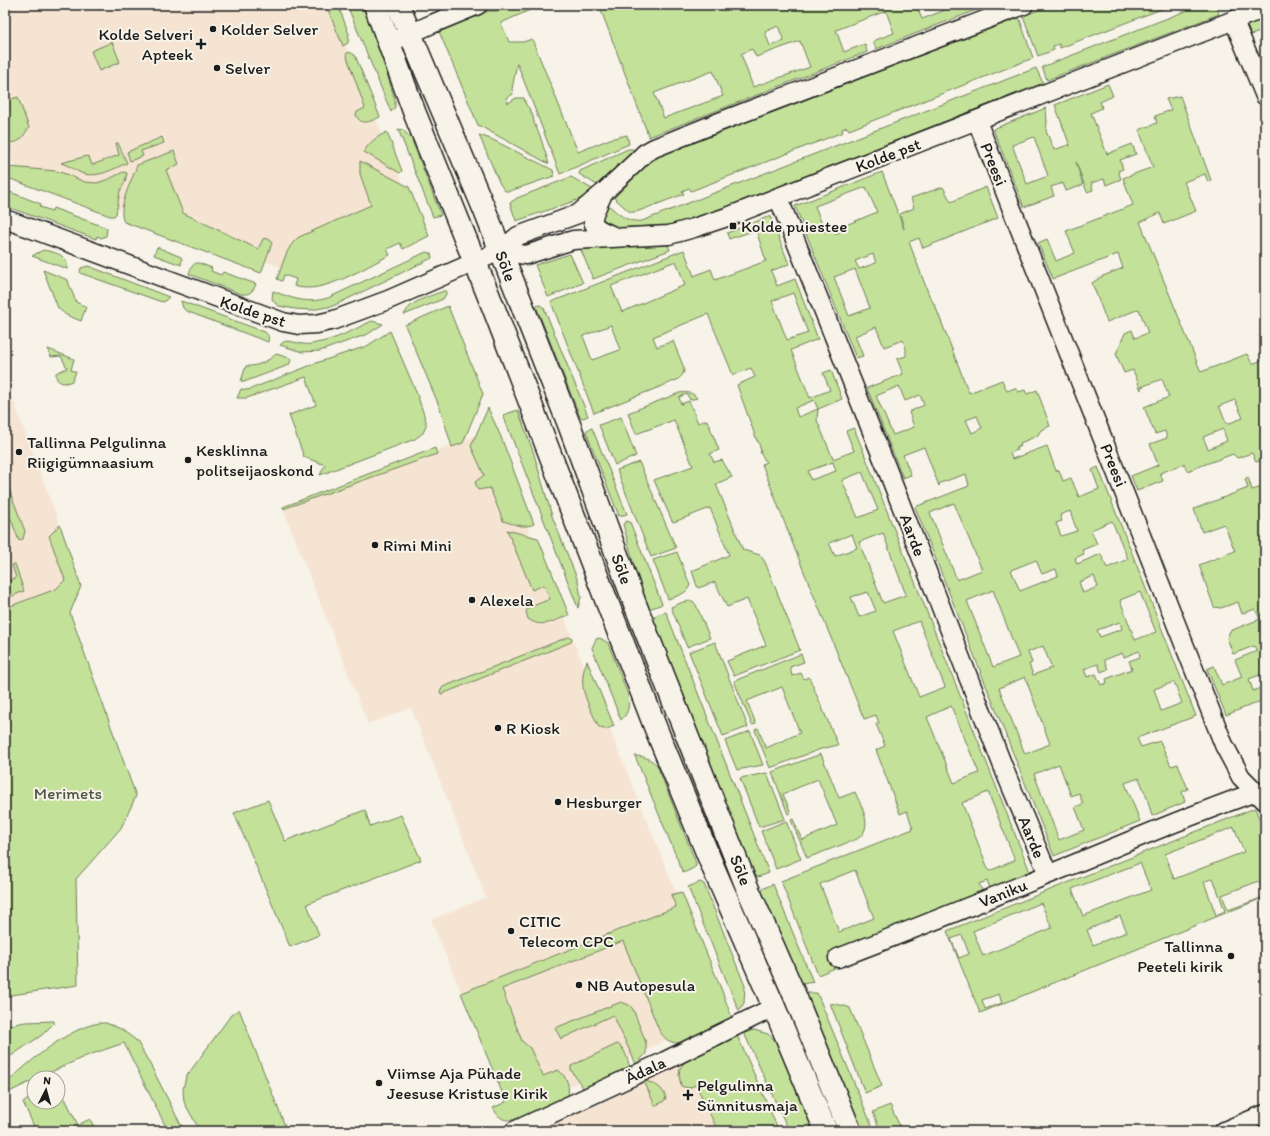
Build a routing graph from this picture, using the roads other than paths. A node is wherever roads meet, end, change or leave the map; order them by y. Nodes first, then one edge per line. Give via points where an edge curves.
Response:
1 (375, 5) edge
2 (398, 5) edge
3 (478, 5) edge
4 (1020, 6) edge
5 (1265, 8) edge
6 (1234, 20) junction
7 (410, 34) junction
8 (390, 43) junction
9 (1265, 96) edge
10 (977, 121) junction
11 (603, 193) junction
12 (778, 197) junction
13 (5, 220) edge
14 (616, 238) junction
15 (500, 251) junction
16 (474, 261) junction
17 (1260, 796) edge
18 (1048, 874) junction
19 (838, 958) dead end
20 (774, 1007) junction
21 (1265, 1114) edge
22 (514, 1131) edge
23 (826, 1131) edge
24 (850, 1131) edge
25 (1224, 1131) edge

1 - 8 main road, Sõle
2 - 7 main road, Sõle
3 - 7 street
4 - 11 street, Kolde pst via 654,148 645,153
5 - 6 street, Kolde pst
6 - 9 street
6 - 10 street, Kolde pst
7 - 8 street
7 - 15 main road, Sõle
8 - 16 main road, Sõle via 415,114
10 - 12 street, Kolde pst
10 - 17 street, Preesi via 1224,745 1241,777
11 - 14 street via 593,214 593,222 598,230
11 - 15 street, Kolde pst via 578,214 518,236
12 - 14 street, Kolde pst via 730,216 669,235
12 - 18 street, Aarde
13 - 16 street, Kolde pst via 256,313 299,325 334,320 388,300
14 - 15 street, Kolde pst via 572,240 526,254
15 - 16 street, Kolde pst
15 - 24 main road, Sõle via 570,427 643,624 748,887
16 - 20 main road, Sõle via 656,729
17 - 18 street, Vaniku via 1229,801
18 - 19 street, Vaniku
20 - 22 street, Ädala
20 - 23 main road, Sõle
21 - 25 street

